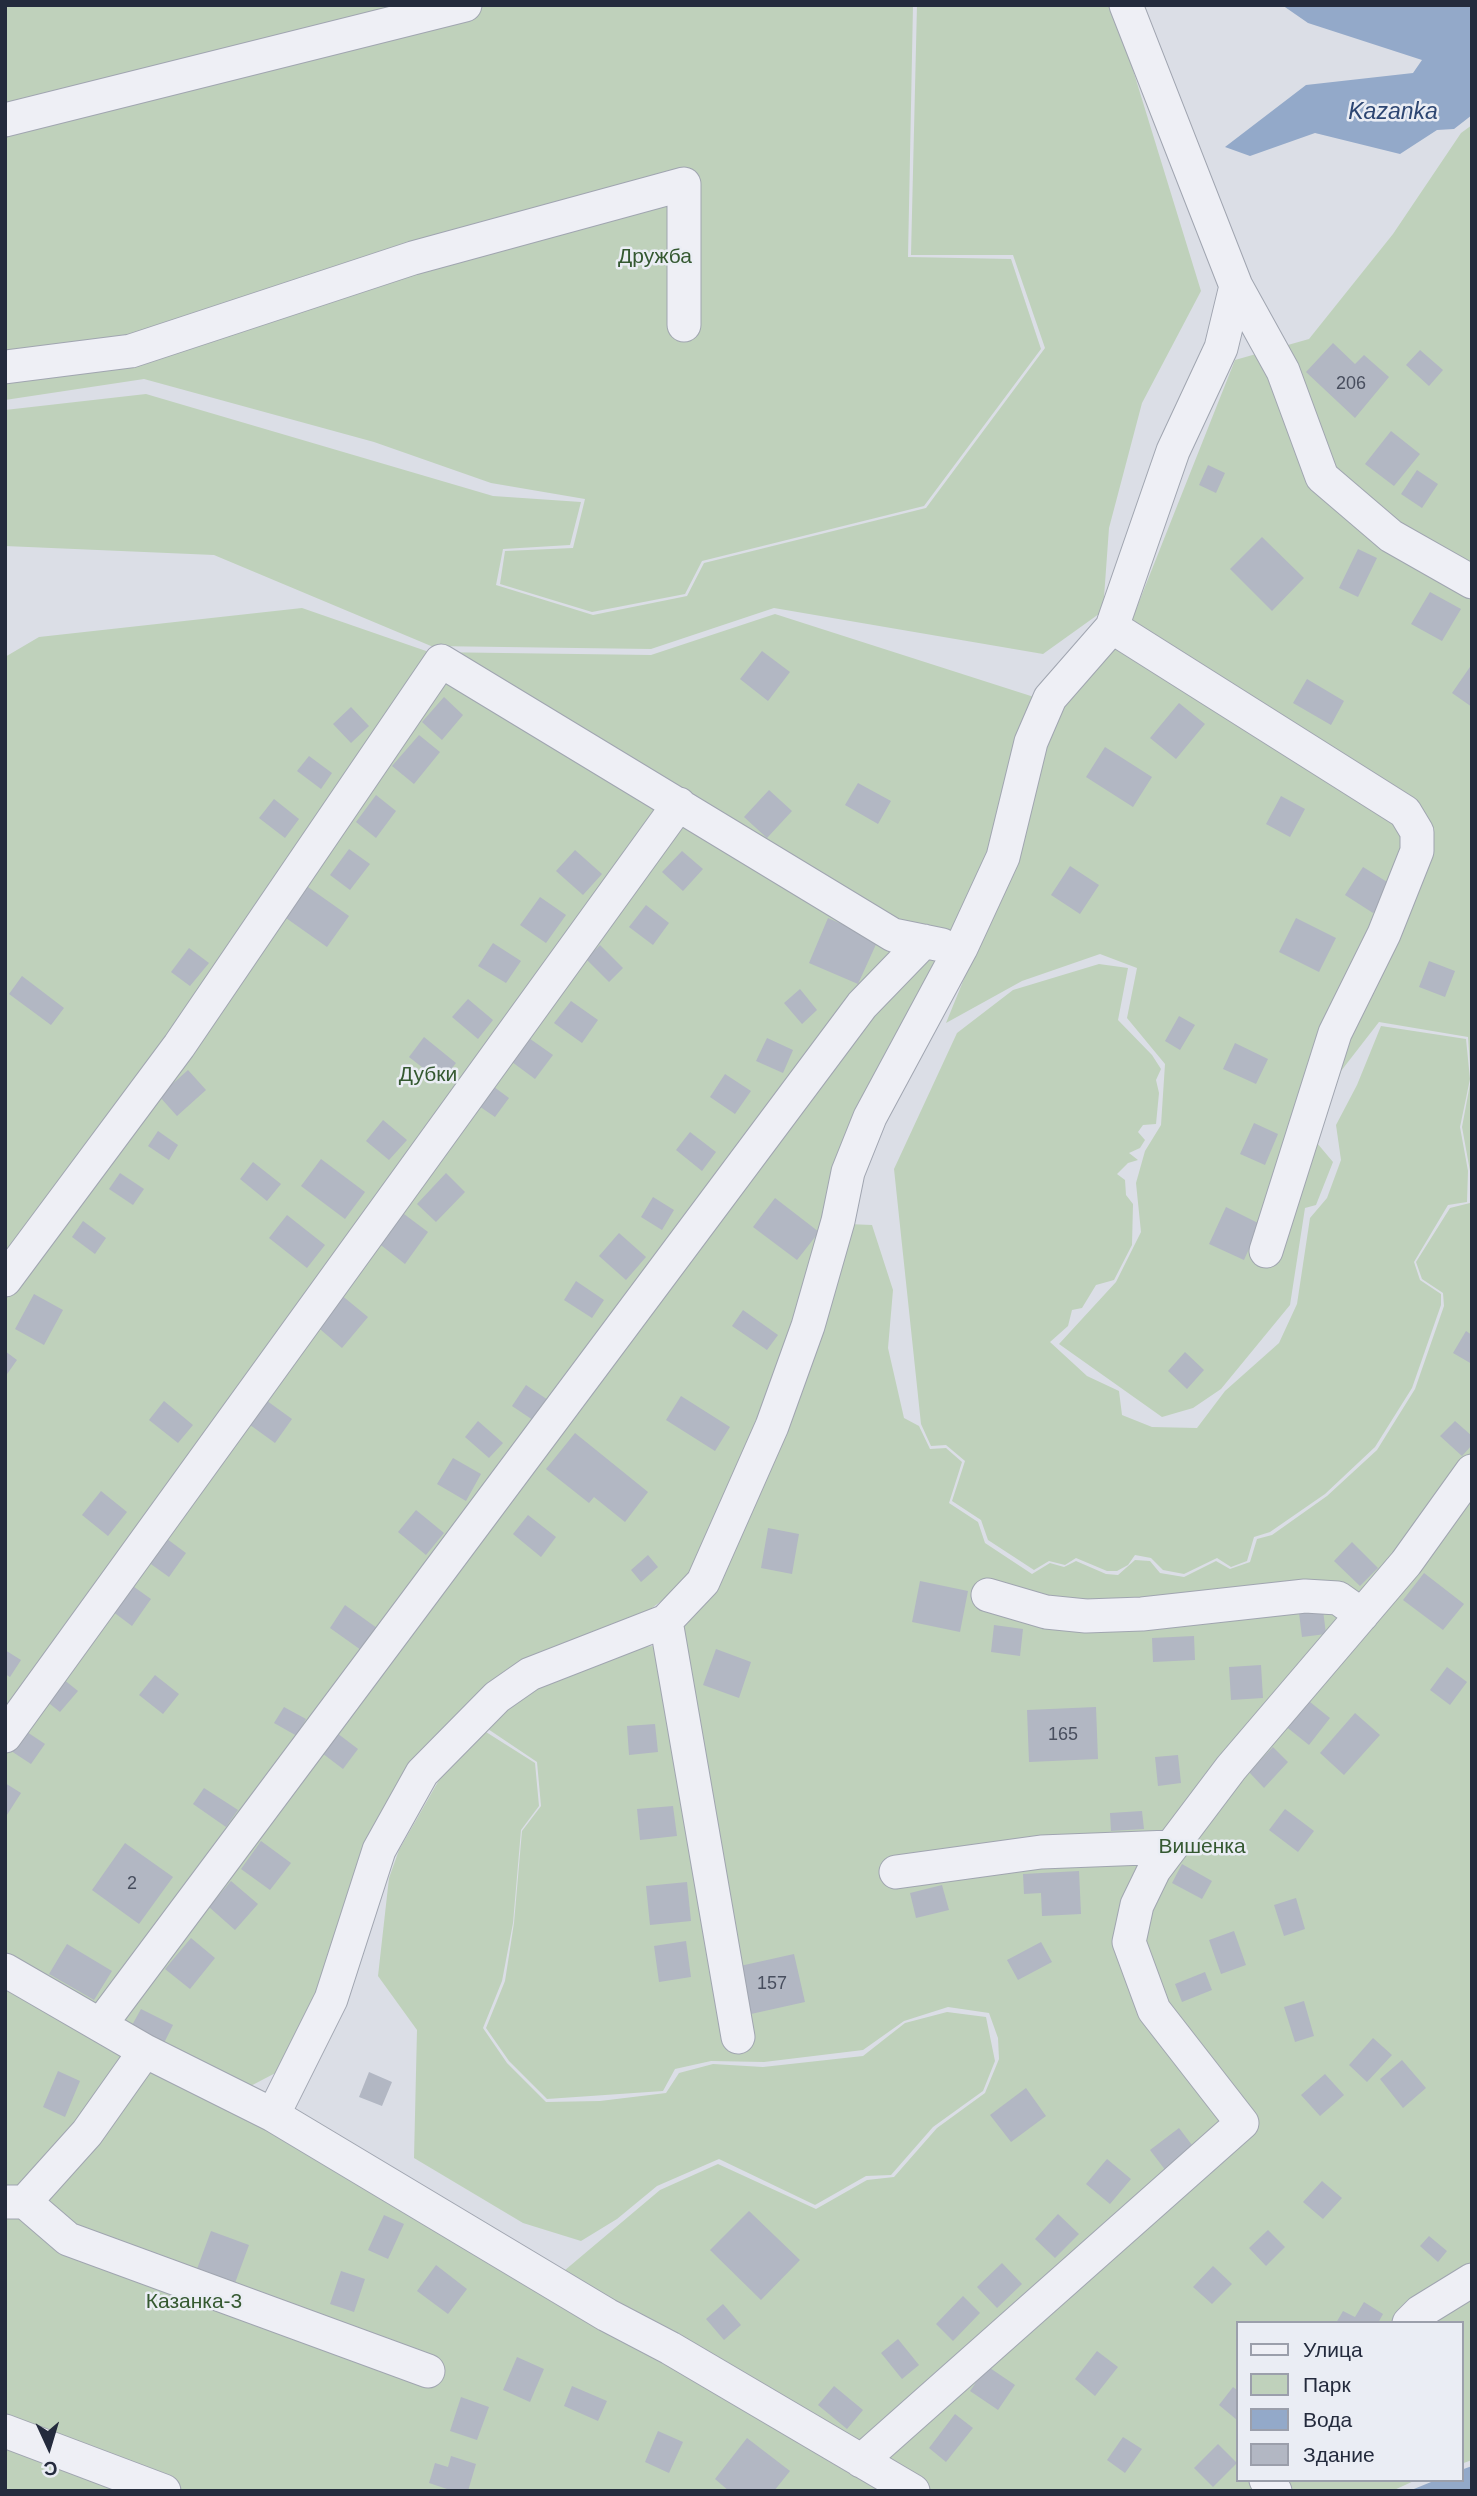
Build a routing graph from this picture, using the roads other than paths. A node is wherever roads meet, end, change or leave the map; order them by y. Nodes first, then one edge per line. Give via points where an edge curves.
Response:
1 (465, 5) edge
2 (1126, 5) edge
3 (5, 120) edge
4 (1236, 286) junction
5 (684, 325) dead end
6 (5, 367) edge
7 (1472, 582) edge
8 (1112, 627) junction
9 (679, 804) junction
10 (924, 941) junction
11 (961, 948) junction
12 (1266, 1251) dead end
13 (5, 1280) edge
14 (1472, 1471) edge
15 (988, 1595) dead end
16 (1362, 1615) junction
17 (666, 1620) junction
18 (5, 1736) edge
19 (1171, 1847) junction
20 (897, 1872) dead end
21 (5, 1970) edge
22 (101, 2024) junction
23 (738, 2037) dead end
24 (145, 2051) junction
25 (273, 2115) junction
26 (15, 2202) edge
27 (1472, 2280) edge
28 (1411, 2321) edge
29 (428, 2371) dead end
30 (5, 2431) edge
31 (861, 2461) junction
32 (163, 2491) edge
33 (913, 2491) edge

1 - 3 lane
2 - 4 lane
4 - 7 lane via 1283,371 1322,477 1391,536
4 - 8 lane via 1221,348 1173,451
5 - 6 lane via 684,184 413,258 131,351
8 - 11 lane via 1050,698 1031,742 1003,857
8 - 12 lane via 1405,812 1416,832 1417,851 1384,934 1335,1032
9 - 10 lane via 893,934
9 - 13 lane via 441,660 178,1046
9 - 18 lane
10 - 11 lane
10 - 22 lane via 854,1015
11 - 17 lane via 870,1117 848,1172 808,1326 772,1426 702,1583
14 - 16 lane
15 - 16 lane via 1046,1612 1086,1616 1327,1597 1338,1598
16 - 19 lane via 1231,1768
17 - 23 lane
17 - 25 lane via 530,1674 497,1697 422,1773 379,1850 331,2000
19 - 20 lane via 1041,1852
19 - 31 lane via 1137,1905 1129,1942 1154,2010 1242,2123
21 - 22 lane
22 - 24 lane
24 - 25 lane
24 - 26 lane via 87,2133
25 - 31 lane
26 - 29 lane via 68,2239
27 - 28 lane
30 - 32 lane
31 - 33 lane

